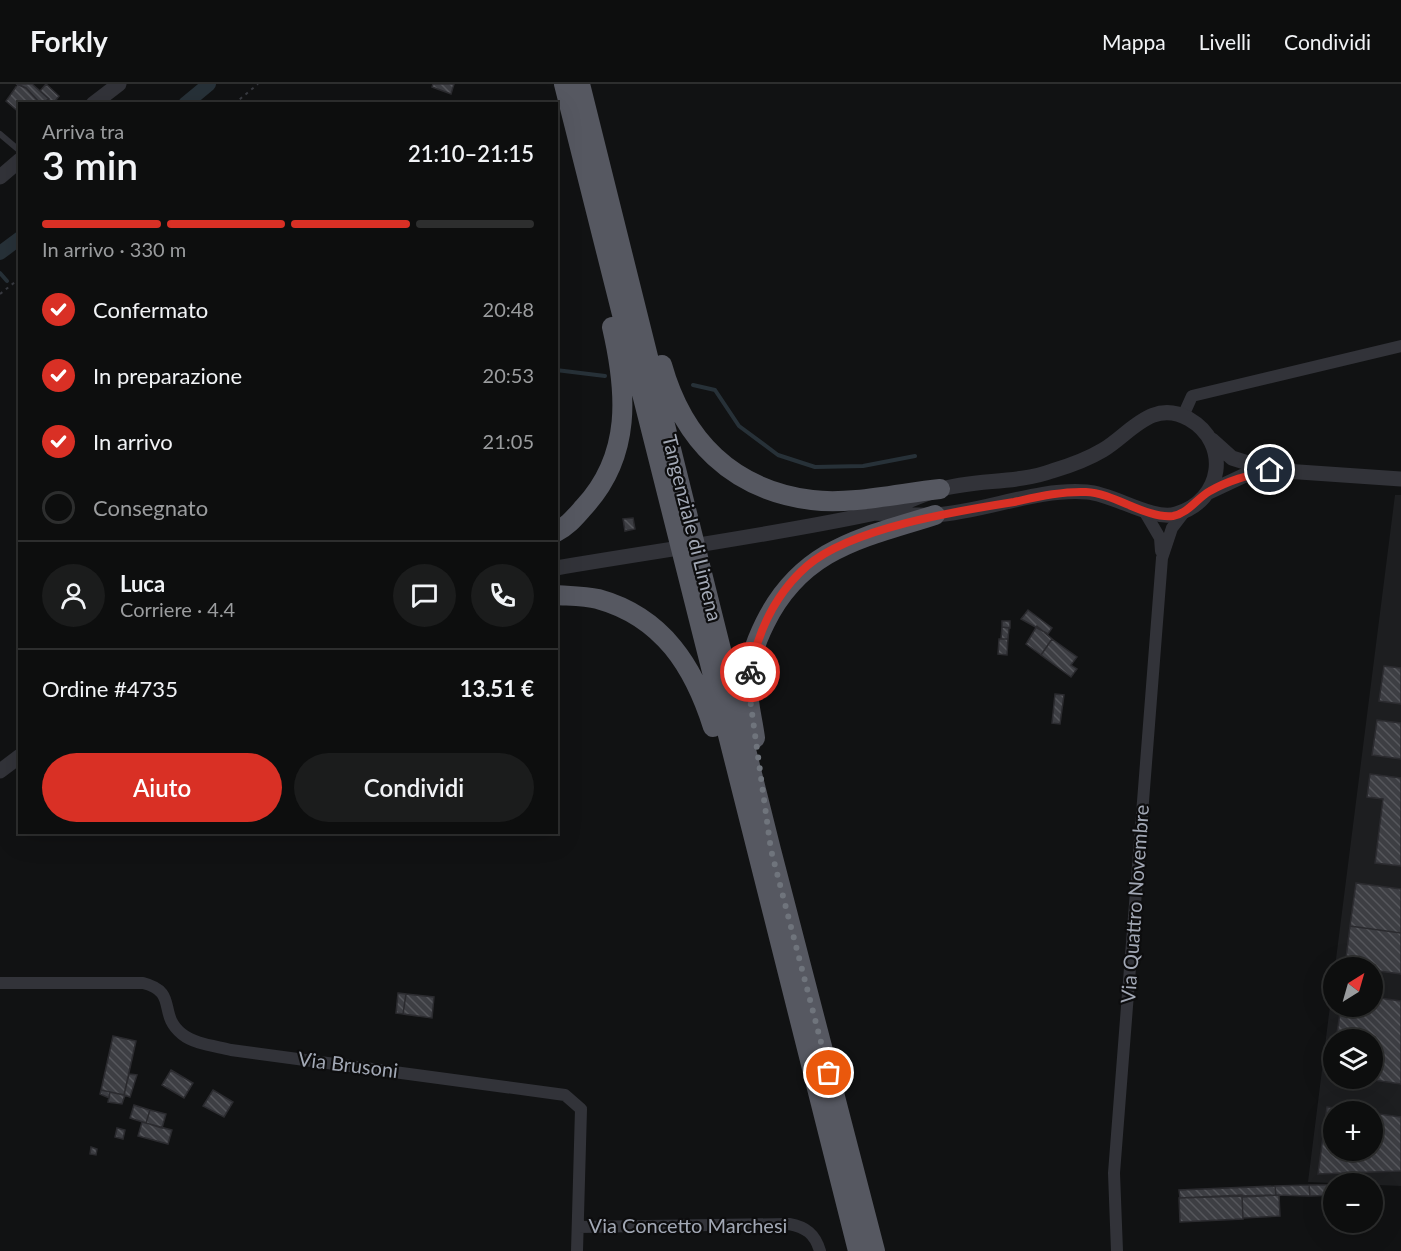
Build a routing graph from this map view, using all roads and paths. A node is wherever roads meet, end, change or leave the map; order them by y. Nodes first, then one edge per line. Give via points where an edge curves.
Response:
1 (119, 84) edge
2 (258, 84) edge
3 (564, 84) edge
4 (580, 84) edge
5 (96, 102) edge
6 (236, 102) edge
7 (0, 134) edge
8 (18, 149) edge
9 (18, 162) edge
10 (0, 177) edge
11 (597, 185) junction
12 (18, 280) edge
13 (0, 294) edge
14 (1401, 346) edge
15 (1184, 416) junction
16 (1211, 438) junction
17 (1270, 470) junction
18 (1401, 479) edge
19 (940, 489) junction
20 (1209, 492) junction
21 (1143, 509) junction
22 (1185, 511) junction
23 (874, 513) junction
24 (935, 515) junction
25 (558, 531) edge
26 (1162, 558) junction
27 (691, 559) junction
28 (558, 568) edge
29 (558, 595) edge
30 (18, 758) edge
31 (0, 771) edge
32 (771, 850) junction
33 (765, 885) junction
34 (0, 983) edge
35 (578, 1227) junction
36 (577, 1251) edge
37 (820, 1251) edge
38 (858, 1251) edge
39 (875, 1251) edge
40 (1117, 1251) edge

1 - 5 street
2 - 6 path
3 - 11 highway, Tangenziale di Limena
4 - 11 highway, Tangenziale di Limena
7 - 8 lane
9 - 10 street
11 - 19 highway via 626,236 664,370 690,429 706,451 727,469 766,490 813,500
11 - 25 highway via 595,248 614,332 624,418 612,466 601,485 566,527
11 - 27 highway, Tangenziale di Limena
12 - 13 path
14 - 15 street via 1192,396
15 - 16 street
15 - 19 street via 1160,414 1136,422 1101,451 1049,473
16 - 17 street via 1232,458
16 - 20 street via 1217,455 1217,477
17 - 18 street
17 - 20 street via 1243,476
19 - 23 street
20 - 22 street
21 - 22 street via 1173,516
21 - 24 street via 1086,492
21 - 26 street, Via Quattro Novembre via 1160,538
22 - 26 street, Via Quattro Novembre via 1169,535
23 - 24 street
23 - 28 street
24 - 32 highway via 861,538 807,566 775,602 756,640 748,684
26 - 40 street, Via Quattro Novembre via 1114,1173
27 - 32 highway, Tangenziale di Limena
27 - 33 highway, Tangenziale di Limena
29 - 33 highway via 598,599 645,620 677,650 702,694 738,818
30 - 31 street
32 - 39 highway, Tangenziale di Limena
33 - 38 highway, Tangenziale di Limena
34 - 35 street, Via Brusoni via 143,983 157,986 166,997 166,1010 172,1022 182,1035 199,1042 231,1050 565,1095 581,1109
35 - 36 street, Via Brusoni
35 - 37 street, Via Concetto Marchesi via 789,1224 812,1233

